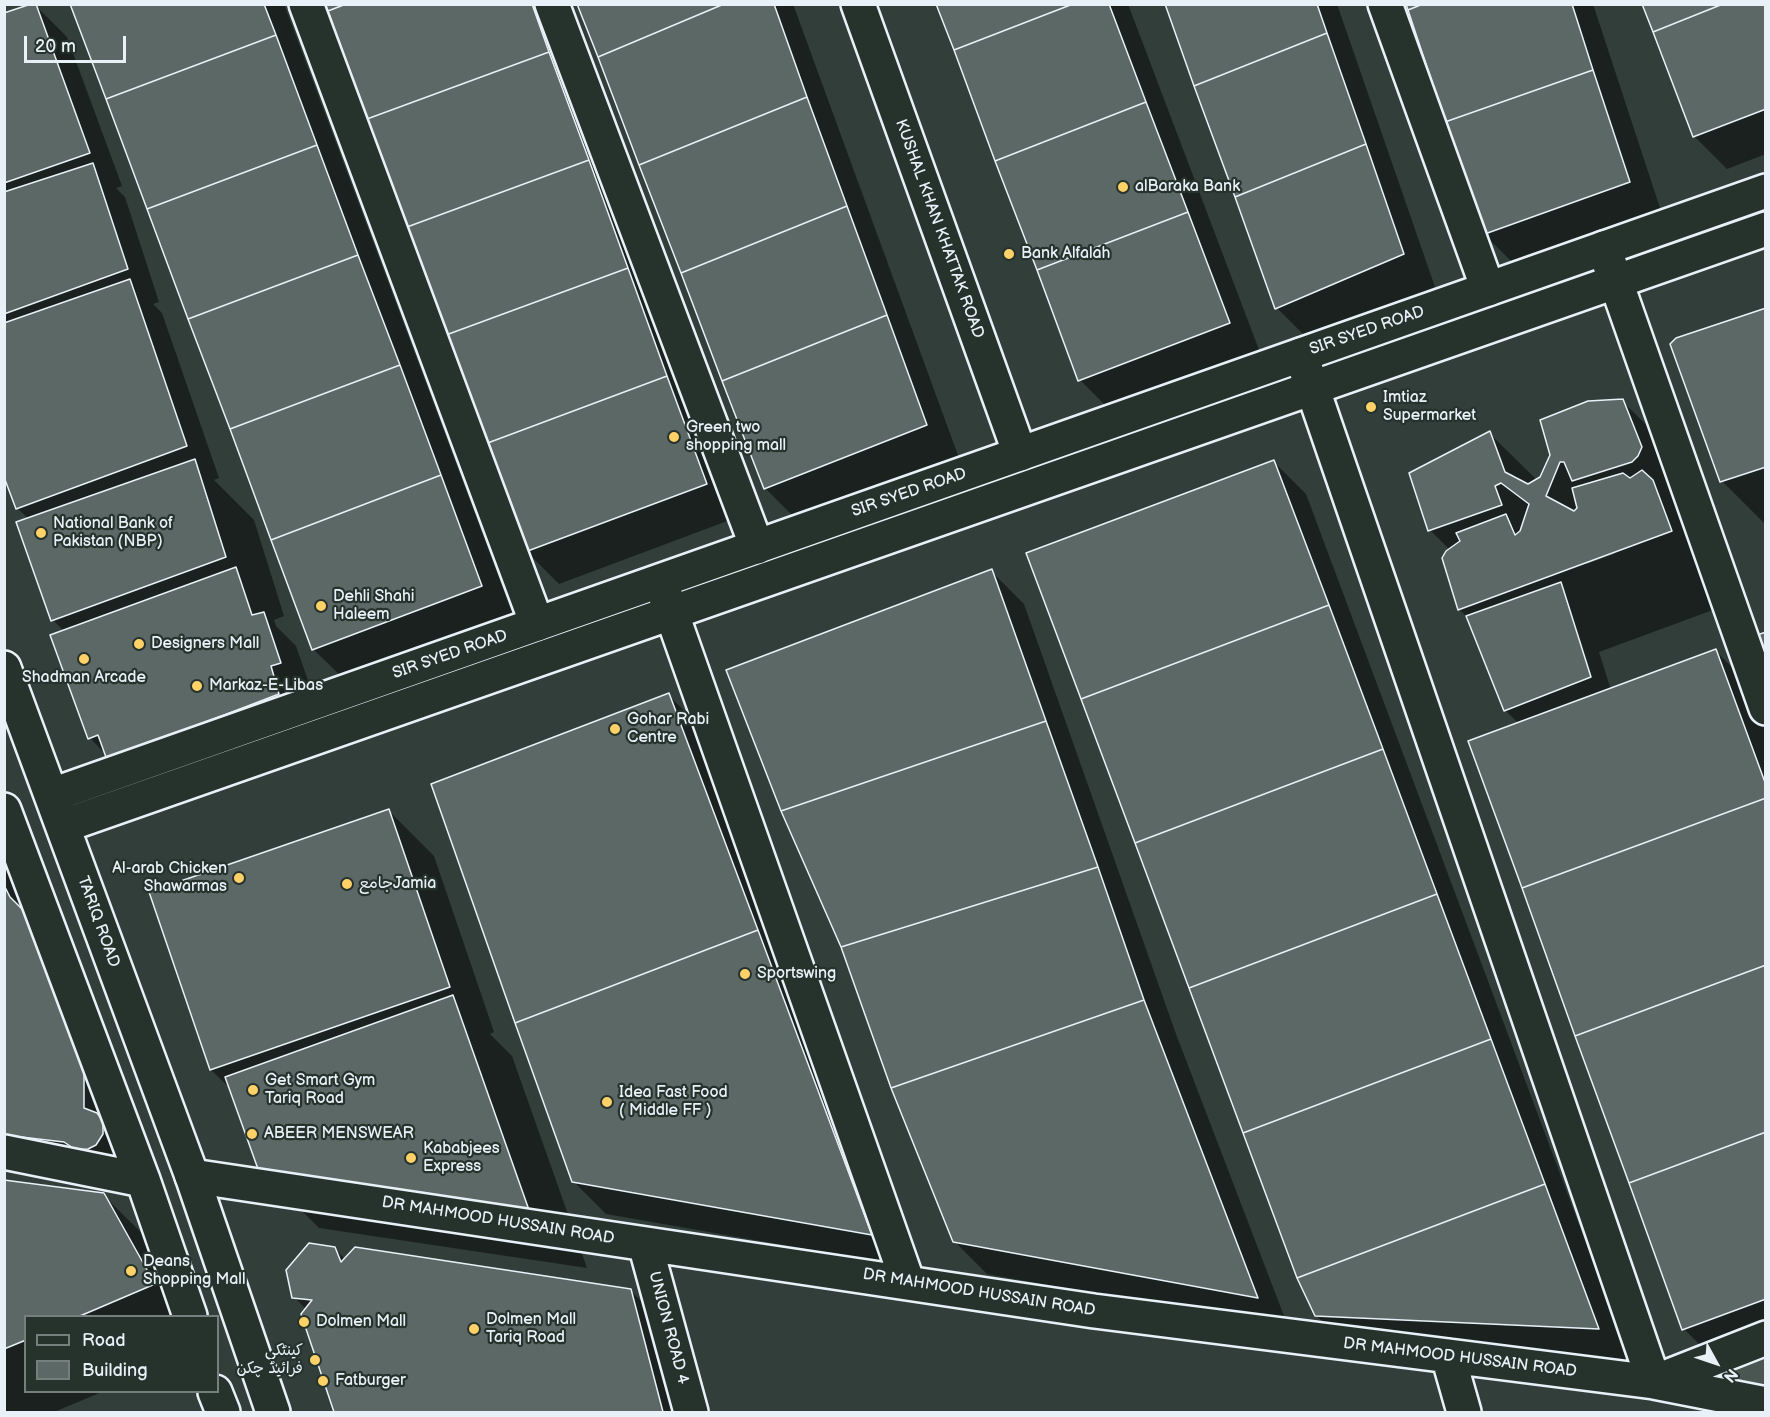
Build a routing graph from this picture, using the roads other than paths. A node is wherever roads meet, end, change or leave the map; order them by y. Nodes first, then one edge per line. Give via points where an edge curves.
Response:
1 (306, 4) edge
2 (552, 4) edge
3 (858, 4) edge
4 (1385, 4) edge
5 (1766, 191) edge
6 (1766, 229) edge
7 (1605, 248) junction
8 (1617, 281) junction
9 (1488, 289) junction
10 (1301, 355) junction
11 (1313, 388) junction
12 (1020, 454) junction
13 (757, 547) junction
14 (660, 581) junction
15 (671, 612) junction
16 (537, 624) junction
17 (4, 668) edge
18 (1766, 708) edge
19 (52, 795) junction
20 (4, 810) edge
21 (63, 826) junction
22 (4, 1152) edge
23 (192, 1176) junction
24 (143, 1180) junction
25 (645, 1244) junction
26 (908, 1283) junction
27 (188, 1315) edge
28 (1766, 1338) edge
29 (1448, 1356) junction
30 (1654, 1382) junction
31 (215, 1393) edge
32 (1766, 1404) edge
33 (223, 1413) edge
34 (273, 1413) edge
35 (691, 1413) edge
36 (1464, 1413) edge

1 - 16 street
2 - 13 street
3 - 12 street, KUSHAL KHAN KHATTAK ROAD
4 - 9 street
5 - 7 street, SIR SYED ROAD
6 - 8 street, SIR SYED ROAD
7 - 8 street
7 - 9 street, SIR SYED ROAD
8 - 11 street, SIR SYED ROAD
8 - 18 street
9 - 10 street, SIR SYED ROAD
10 - 11 street
10 - 12 street, SIR SYED ROAD
11 - 15 street, SIR SYED ROAD
11 - 30 street
12 - 13 street, SIR SYED ROAD
13 - 14 street, SIR SYED ROAD
14 - 15 street
14 - 16 street, SIR SYED ROAD
15 - 21 street, SIR SYED ROAD
15 - 26 street
16 - 19 street, SIR SYED ROAD
17 - 19 street, TARIQ ROAD
19 - 21 street, TARIQ ROAD
20 - 24 street
21 - 23 street, TARIQ ROAD
22 - 24 street
23 - 25 street, DR MAHMOOD HUSSAIN ROAD
23 - 34 street, TARIQ ROAD
24 - 27 street
25 - 26 street, DR MAHMOOD HUSSAIN ROAD
25 - 35 street, UNION ROAD 4
26 - 29 street, DR MAHMOOD HUSSAIN ROAD
28 - 30 street
29 - 30 street, DR MAHMOOD HUSSAIN ROAD
29 - 36 street
30 - 32 street, DR MAHMOOD HUSSAIN ROAD
31 - 33 street

